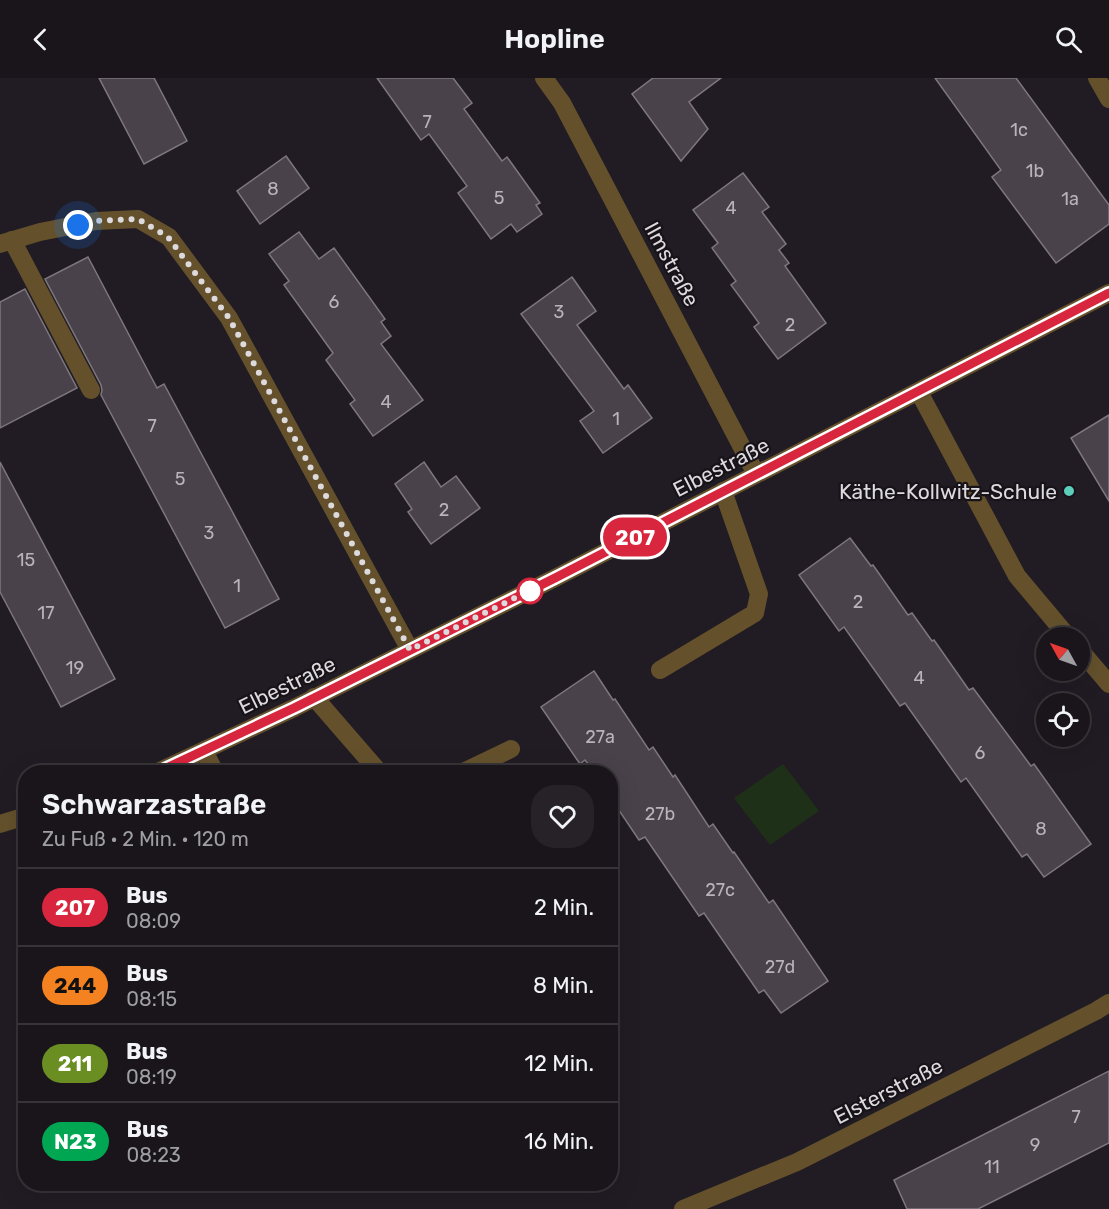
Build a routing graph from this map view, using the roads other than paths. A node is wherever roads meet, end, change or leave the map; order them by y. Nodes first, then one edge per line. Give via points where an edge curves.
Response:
1 (544, 78) edge
2 (1097, 78) edge
3 (1109, 99) edge
4 (6, 242) edge
5 (1109, 293) edge
6 (91, 390) dead end
7 (919, 392) junction
8 (756, 474) junction
9 (723, 492) junction
10 (1060, 627) edge
11 (410, 650) junction
12 (1090, 662) edge
13 (660, 670) dead end
14 (1109, 684) edge
15 (314, 698) junction
16 (511, 749) dead end
17 (204, 751) junction
18 (173, 765) edge
19 (211, 765) edge
20 (373, 765) edge
21 (478, 765) edge
22 (18, 818) edge
23 (0, 824) edge
24 (1109, 1003) edge
25 (683, 1209) edge

1 - 8 street, Ilmstraße via 562,103
2 - 3 street
4 - 6 street
4 - 11 street via 96,221 138,219 168,237 229,318
5 - 7 street, Elbestraße
7 - 8 street, Elbestraße
7 - 10 street via 1017,576
8 - 9 street, Elbestraße
9 - 11 street, Elbestraße
9 - 13 street via 759,594 755,613
11 - 15 street, Elbestraße
12 - 14 street
15 - 17 street, Elbestraße
15 - 20 street
16 - 21 street
17 - 18 street, Elbestraße
17 - 19 street
22 - 23 street
24 - 25 street, Elsterstraße via 796,1162

